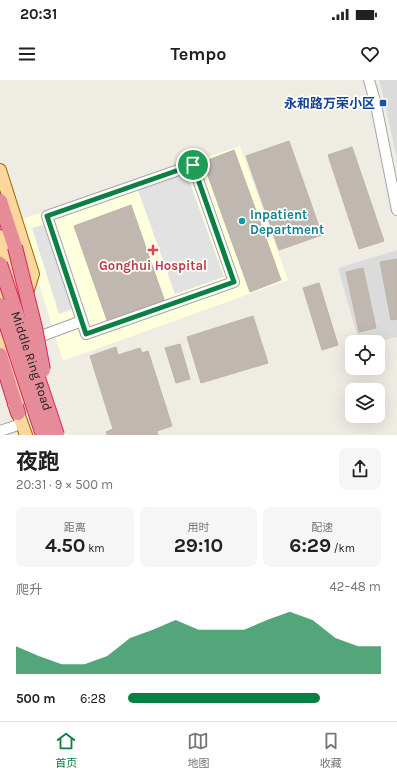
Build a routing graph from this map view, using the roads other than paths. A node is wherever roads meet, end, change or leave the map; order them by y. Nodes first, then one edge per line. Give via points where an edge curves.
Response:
1 (369, 80) edge
2 (0, 170) edge
3 (0, 201) edge
4 (397, 210) edge
5 (0, 236) edge
6 (0, 264) edge
7 (0, 274) edge
8 (0, 292) edge
9 (0, 305) edge
10 (23, 307) junction
11 (0, 311) edge
12 (82, 321) junction
13 (10, 322) junction
14 (0, 331) edge
15 (33, 339) junction
16 (0, 355) edge
17 (0, 374) edge
18 (37, 385) junction
19 (51, 407) junction
20 (19, 426) edge
21 (2, 430) edge
22 (43, 435) edge
23 (47, 435) edge
24 (53, 435) edge
25 (57, 435) edge
26 (64, 435) edge

1 - 4 street
2 - 10 main road via 33,274
3 - 19 highway, bridge via 36,328
5 - 10 main road
6 - 19 highway, Middle Ring Road, bridge
7 - 18 main road
8 - 13 main road
9 - 22 highway, Middle Ring Road, bridge
10 - 15 main road
11 - 13 main road
12 - 12 street via 47,216 193,165 234,282 86,334
12 - 15 street
13 - 23 main road
14 - 20 main road via 16,381
15 - 19 main road
16 - 20 highway
17 - 20 main road
18 - 19 main road
18 - 24 main road
19 - 25 highway, Middle Ring Road, bridge
19 - 26 main road
20 - 21 street

